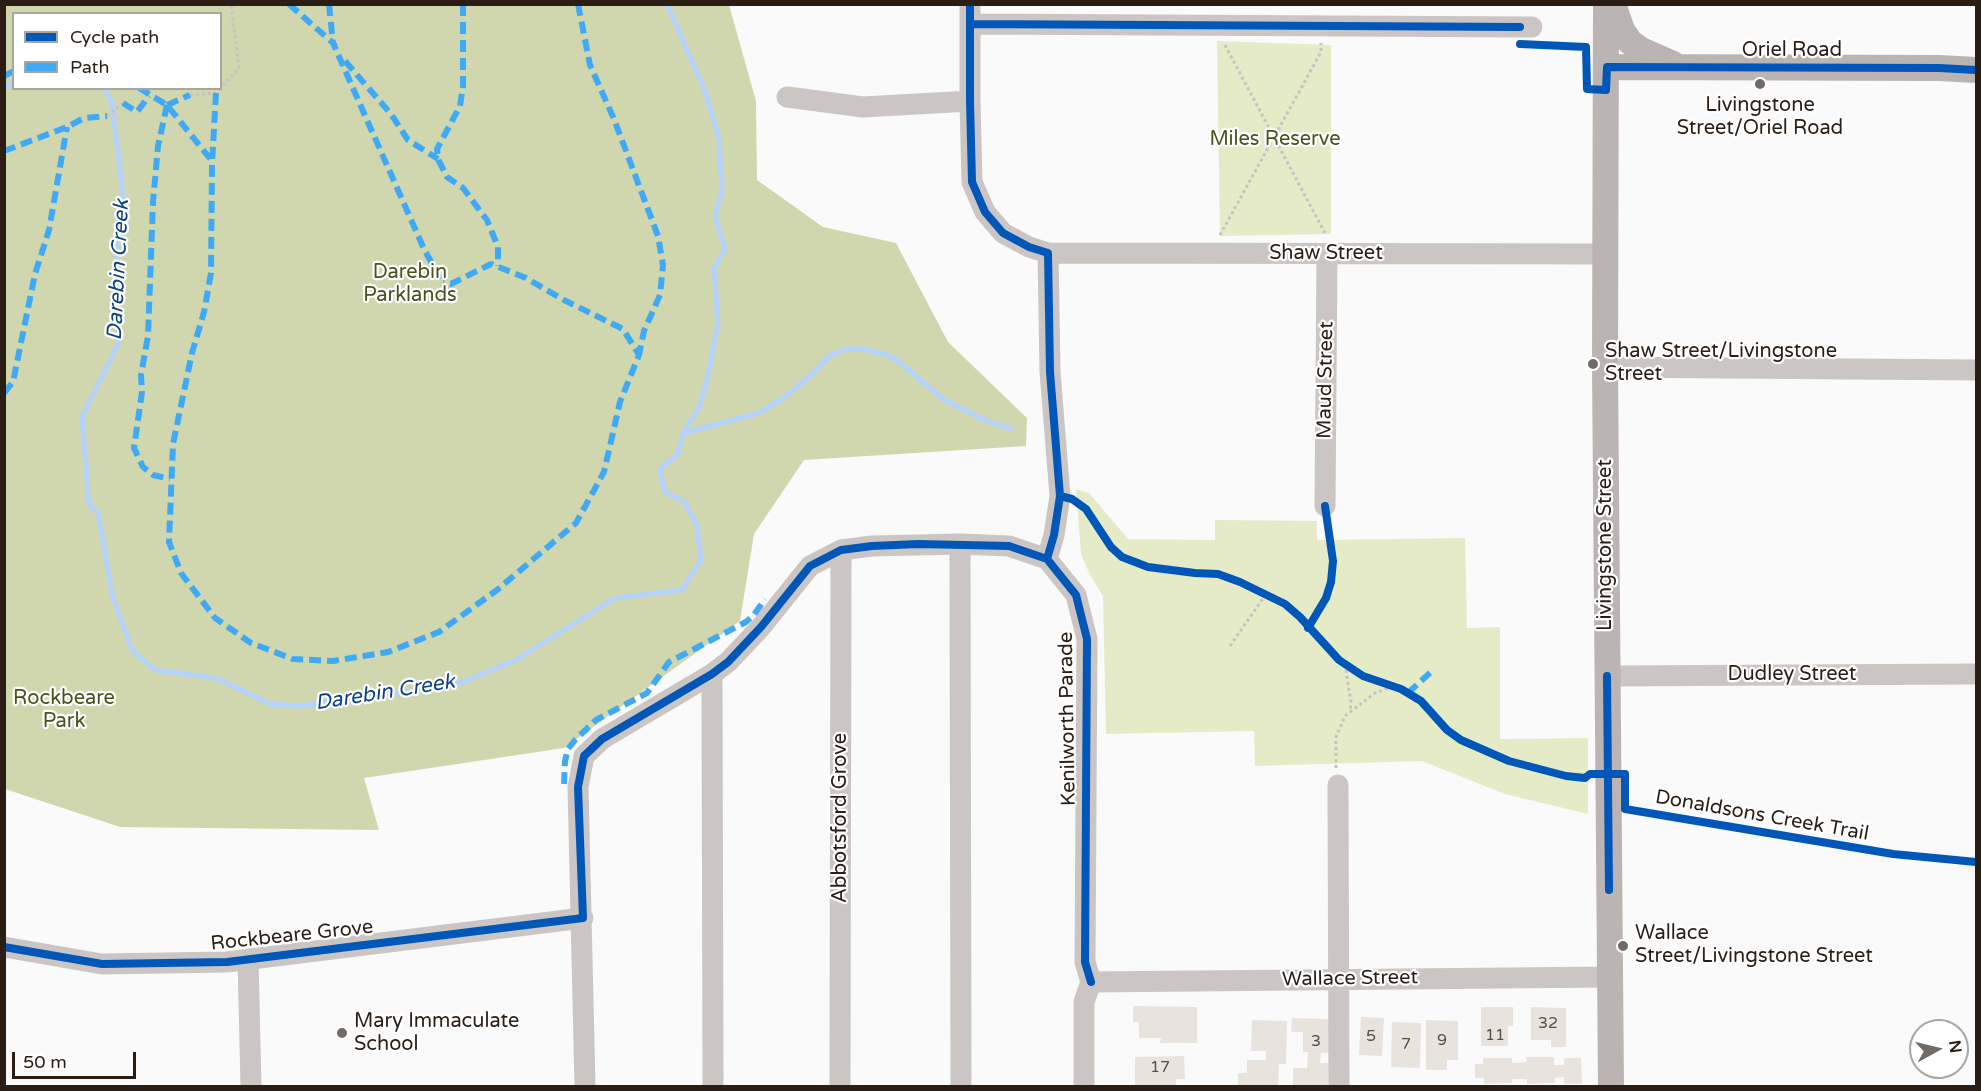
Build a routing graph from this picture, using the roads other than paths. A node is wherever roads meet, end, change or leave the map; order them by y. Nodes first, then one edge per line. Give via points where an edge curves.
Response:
1 (1606, 4) edge
2 (1613, 4) edge
3 (970, 14) edge
4 (1532, 27) dead end
5 (1607, 67) junction
6 (1682, 68) junction
7 (1977, 70) edge
8 (786, 97) dead end
9 (970, 101) junction
10 (1327, 245) junction
11 (1048, 253) junction
12 (1605, 254) junction
13 (1605, 367) junction
14 (1977, 370) edge
15 (1325, 506) dead end
16 (960, 544) junction
17 (841, 550) junction
18 (1047, 559) junction
19 (712, 674) junction
20 (1977, 674) edge
21 (1607, 676) junction
22 (1338, 785) road end
23 (583, 918) junction
24 (4, 947) edge
25 (249, 960) junction
26 (1610, 977) junction
27 (1338, 980) junction
28 (1091, 982) junction
29 (251, 1086) edge
30 (585, 1086) edge
31 (713, 1086) edge
32 (840, 1086) edge
33 (961, 1086) edge
34 (1084, 1086) edge
35 (1339, 1086) edge
36 (1611, 1086) edge

1 - 5 main road, Livingstone Street
2 - 6 main road via 1630,42
3 - 4 street via 1321,26
3 - 9 street
5 - 6 main road, Oriel Road
5 - 12 main road, Livingstone Street
6 - 7 main road, Oriel Road
8 - 9 street via 863,107
9 - 11 street via 972,182 985,212 1003,233
10 - 11 street, Shaw Street
10 - 12 street, Shaw Street
10 - 15 street, Maud Street
11 - 18 street via 1050,372 1060,496
12 - 13 main road, Livingstone Street
13 - 14 street
13 - 21 main road, Livingstone Street
16 - 17 street
16 - 18 street via 1009,546
16 - 33 street
17 - 19 street via 810,566 761,627
17 - 32 street, Abbotsford Grove
18 - 28 street, Kenilworth Parade via 1076,595 1087,639 1085,962
19 - 23 street via 602,739 584,756 578,787
19 - 31 street
20 - 21 street, Dudley Street
21 - 26 main road, Livingstone Street
22 - 27 street
23 - 25 street, Rockbeare Grove
23 - 30 street
24 - 25 street, Rockbeare Grove via 110,964
25 - 29 street
26 - 27 street, Wallace Street
26 - 36 main road, Livingstone Street
27 - 28 street, Wallace Street
27 - 35 street
28 - 34 street, Kenilworth Parade via 1084,1002

